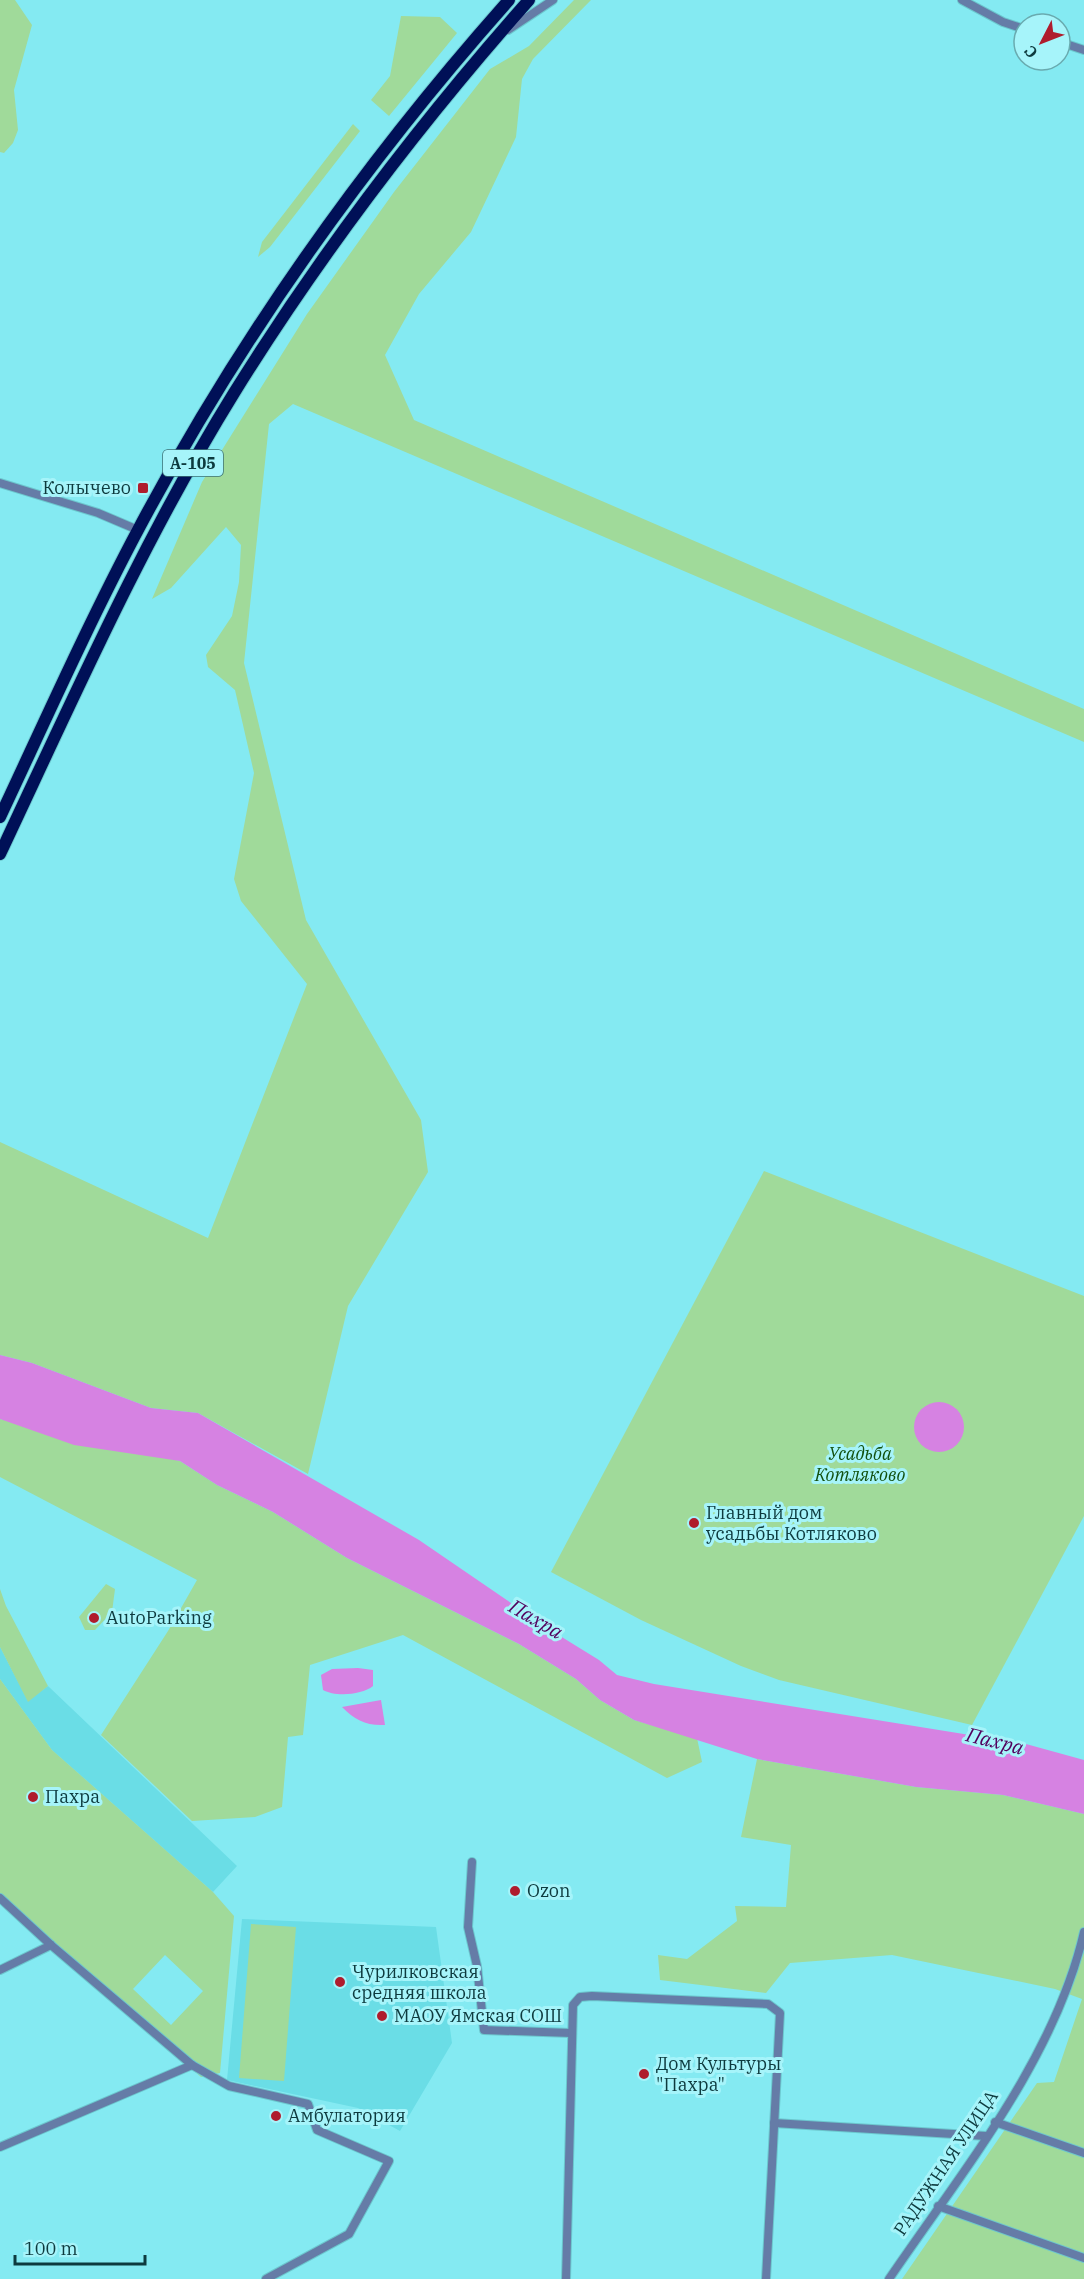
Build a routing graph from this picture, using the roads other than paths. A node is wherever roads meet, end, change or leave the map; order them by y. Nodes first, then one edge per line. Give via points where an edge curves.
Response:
1 (508, 0) edge
2 (529, 0) edge
3 (553, 0) edge
4 (962, 0) edge
5 (1012, 25) edge
6 (491, 43) junction
7 (0, 483) edge
8 (138, 530) junction
9 (0, 817) edge
10 (0, 855) edge
11 (472, 1862) dead end
12 (0, 1898) edge
13 (1084, 1932) edge
14 (51, 1945) junction
15 (0, 1970) edge
16 (571, 2033) junction
17 (192, 2065) junction
18 (774, 2122) junction
19 (995, 2122) junction
20 (986, 2136) junction
21 (0, 2147) edge
22 (1084, 2153) edge
23 (938, 2206) junction
24 (1084, 2258) edge
25 (266, 2279) edge
26 (566, 2279) edge
27 (766, 2279) edge
28 (889, 2279) edge

1 - 8 highway, А-105 via 428,93 324,231 219,389
2 - 6 highway, А-105
3 - 6 street
4 - 5 street
6 - 10 highway, А-105 via 390,166 233,394 147,548
7 - 8 street via 98,513
8 - 9 highway, А-105
11 - 16 street via 468,1927 484,2030
12 - 14 street
13 - 19 street, РАДУЖНАЯ УЛИЦА via 1062,2005
14 - 15 street
14 - 17 street
16 - 18 street via 573,2005 580,1997 592,1995 768,2004 780,2013
16 - 26 street
17 - 21 street
17 - 25 street via 228,2086 308,2104 317,2130 389,2161 349,2234
18 - 20 street
18 - 27 street
19 - 20 street, РАДУЖНАЯ УЛИЦА
19 - 22 street
20 - 23 street, РАДУЖНАЯ УЛИЦА
23 - 24 street
23 - 28 street, РАДУЖНАЯ УЛИЦА

